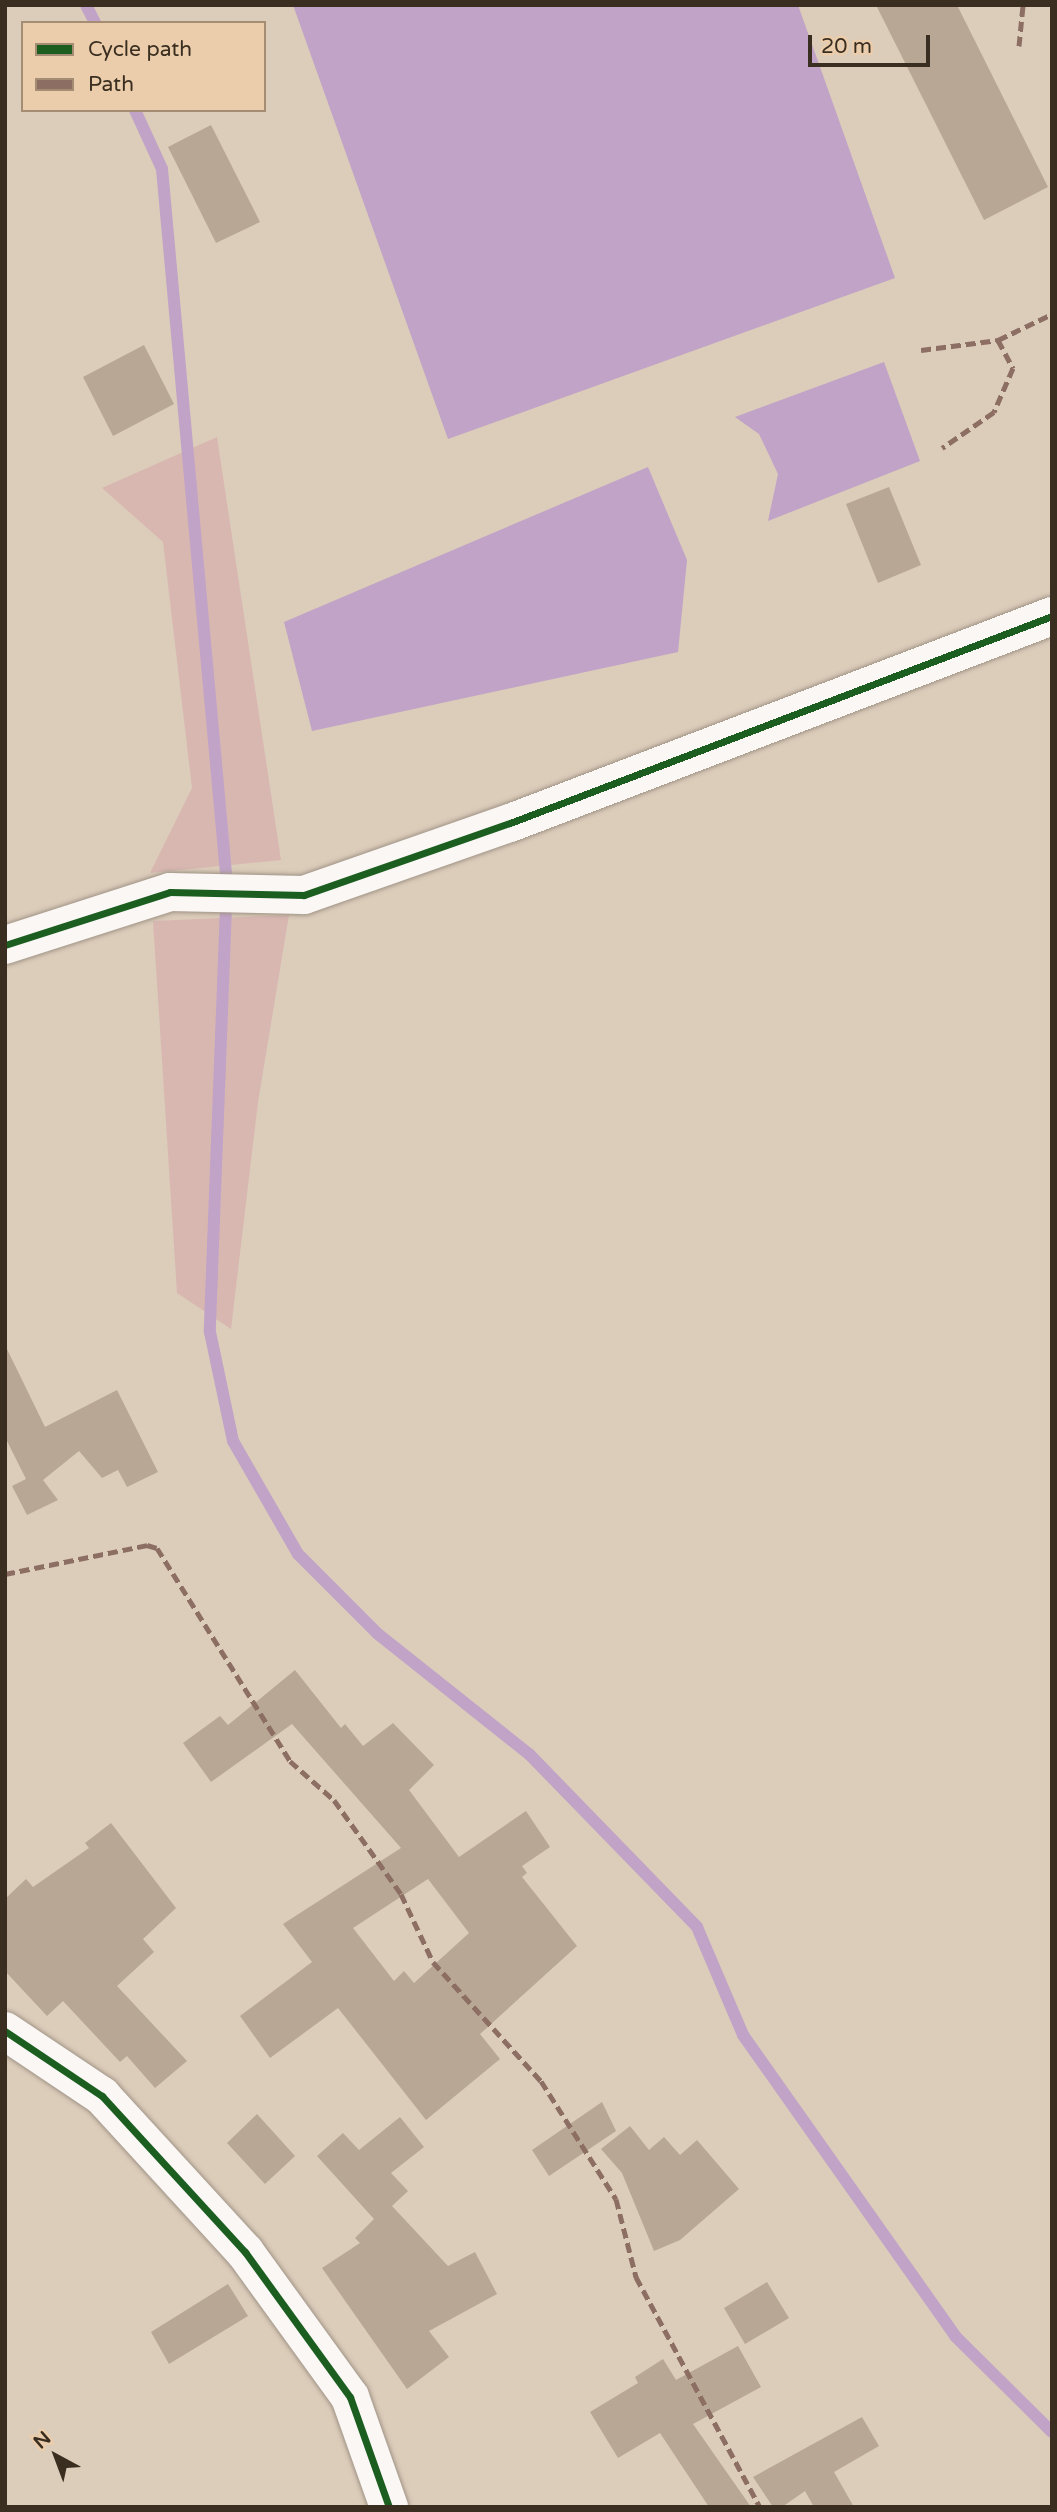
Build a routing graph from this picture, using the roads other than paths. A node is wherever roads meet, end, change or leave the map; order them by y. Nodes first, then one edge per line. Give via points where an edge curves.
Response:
1 (1052, 616) edge
2 (5, 945) edge
3 (5, 2031) edge
4 (389, 2507) edge

1 - 2 street via 510,823 304,895 170,891
3 - 4 street via 102,2096 245,2252 350,2397

